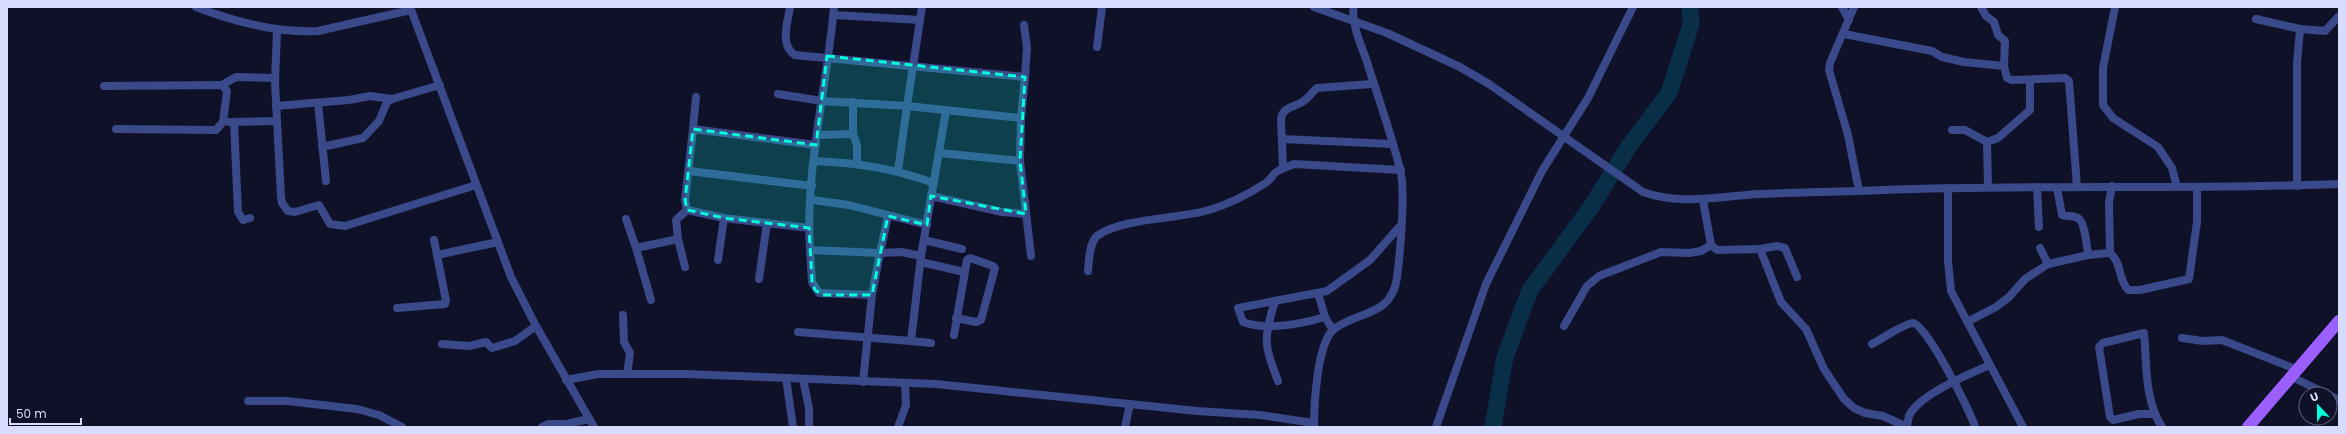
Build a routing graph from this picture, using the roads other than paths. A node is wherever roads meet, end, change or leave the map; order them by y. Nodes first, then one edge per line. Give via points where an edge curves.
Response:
1 (196, 7) edge
2 (790, 7) edge
3 (922, 7) edge
4 (1102, 7) edge
5 (1314, 7) edge
6 (1353, 7) edge
7 (1633, 7) edge
8 (1842, 7) edge
9 (1854, 7) edge
10 (1981, 7) edge
11 (2115, 7) edge
12 (410, 8) edge
13 (834, 11) edge
14 (2339, 16) edge
15 (920, 20) junction
16 (1353, 20) junction
17 (1849, 20) junction
18 (2256, 20) dead end
19 (1024, 25) dead end
20 (2300, 29) junction
21 (277, 31) junction
22 (1844, 34) junction
23 (1097, 47) dead end
24 (827, 56) junction
25 (913, 65) junction
26 (2004, 66) junction
27 (1025, 77) junction
28 (275, 78) junction
29 (2030, 80) junction
30 (1372, 84) junction
31 (222, 85) junction
32 (440, 85) junction
33 (104, 86) dead end
34 (778, 94) dead end
35 (696, 97) dead end
36 (392, 99) junction
37 (822, 101) junction
38 (853, 102) junction
39 (318, 103) junction
40 (276, 106) junction
41 (907, 106) junction
42 (946, 111) junction
43 (1021, 118) junction
44 (277, 121) junction
45 (223, 122) junction
46 (234, 122) junction
47 (116, 129) dead end
48 (693, 129) junction
49 (1952, 130) dead end
50 (853, 134) junction
51 (818, 135) junction
52 (1564, 136) junction
53 (1282, 139) junction
54 (1987, 142) junction
55 (1392, 144) junction
56 (816, 145) junction
57 (322, 146) junction
58 (939, 153) junction
59 (815, 161) junction
60 (1020, 161) junction
61 (857, 163) junction
62 (1283, 168) junction
63 (1400, 170) junction
64 (689, 171) junction
65 (898, 171) junction
66 (326, 181) dead end
67 (934, 183) junction
68 (2339, 184) edge
69 (476, 185) junction
70 (812, 186) junction
71 (2112, 186) junction
72 (2298, 186) junction
73 (1988, 187) junction
74 (2037, 187) junction
75 (2077, 187) junction
76 (2177, 187) junction
77 (1948, 188) junction
78 (2057, 188) junction
79 (2197, 188) junction
80 (1859, 192) junction
81 (931, 196) junction
82 (812, 200) junction
83 (1703, 200) junction
84 (687, 210) junction
85 (1026, 214) junction
86 (888, 216) junction
87 (250, 218) dead end
88 (724, 218) junction
89 (626, 219) dead end
90 (767, 223) junction
91 (927, 225) junction
92 (1401, 225) junction
93 (2038, 227) dead end
94 (809, 228) junction
95 (678, 239) junction
96 (434, 240) dead end
97 (924, 240) junction
98 (498, 242) junction
99 (1711, 245) junction
100 (636, 248) junction
101 (2040, 248) dead end
102 (962, 249) dead end
103 (1760, 249) junction
104 (810, 250) junction
105 (2109, 252) junction
106 (880, 253) junction
107 (436, 255) junction
108 (2088, 255) junction
109 (1031, 256) dead end
110 (921, 259) junction
111 (718, 260) dead end
112 (2048, 264) junction
113 (685, 267) dead end
114 (1088, 271) dead end
115 (964, 272) junction
116 (1797, 277) dead end
117 (759, 279) dead end
118 (1318, 293) junction
119 (872, 295) junction
120 (651, 300) dead end
121 (1275, 301) junction
122 (397, 308) dead end
123 (623, 315) dead end
124 (1325, 317) junction
125 (956, 318) junction
126 (2339, 321) edge
127 (1967, 322) junction
128 (1268, 325) junction
129 (536, 326) junction
130 (1564, 326) dead end
131 (1333, 330) junction
132 (798, 332) dead end
133 (954, 335) dead end
134 (868, 338) junction
135 (2182, 338) dead end
136 (911, 341) junction
137 (931, 343) dead end
138 (442, 344) dead end
139 (1872, 344) dead end
140 (1990, 365) junction
141 (2295, 373) junction
142 (627, 374) junction
143 (786, 378) junction
144 (803, 379) junction
145 (566, 380) junction
146 (1278, 381) dead end
147 (863, 382) junction
148 (1952, 382) junction
149 (905, 384) junction
150 (2314, 386) edge
151 (248, 401) dead end
152 (1130, 404) junction
153 (2154, 414) junction
154 (589, 419) junction
155 (1314, 425) edge
156 (2252, 426) edge
157 (402, 427) edge
158 (542, 427) edge
159 (594, 427) edge
160 (793, 427) edge
161 (809, 427) edge
162 (898, 427) edge
163 (1125, 427) edge
164 (1436, 427) edge
165 (1907, 427) edge
166 (1975, 427) edge
167 (2023, 427) edge
168 (2162, 427) edge

1 - 21 street
2 - 24 street via 785,38 788,49 795,55
3 - 15 street
4 - 23 street
5 - 16 street
6 - 16 street
7 - 52 street via 1588,98
8 - 17 street
9 - 17 street
10 - 26 street via 1986,16 1994,22 1998,35 2005,41
11 - 76 street via 2103,68 2103,105 2113,118 2158,147 2172,168
12 - 21 street via 318,31
12 - 32 street
13 - 15 street
13 - 24 street
14 - 20 street via 2325,31
15 - 25 street
16 - 30 street
16 - 52 street via 1387,32 1460,67
17 - 22 street
18 - 20 street
19 - 27 street via 1027,48
20 - 72 street via 2297,63
21 - 28 street
22 - 26 street via 1932,51 1942,57 1964,62
22 - 80 street via 1830,63 1830,77 1848,135
24 - 25 street
24 - 37 street
25 - 27 street
25 - 41 street
26 - 29 street via 2005,75 2009,80
27 - 43 street
28 - 31 street via 236,77
28 - 40 street
29 - 54 street via 2030,110 1998,138
29 - 75 street via 2069,80
30 - 53 street via 1317,88 1307,99 1281,114
30 - 55 street
31 - 33 street
31 - 45 street via 227,91
32 - 36 street
32 - 69 street
34 - 37 street
35 - 48 street
36 - 39 street via 370,96
36 - 57 street via 387,102 380,121 363,138
37 - 38 street
37 - 51 street
38 - 41 street
38 - 50 street
39 - 40 street
39 - 57 street
40 - 44 street
41 - 42 street
41 - 65 street
42 - 43 street
42 - 58 street
43 - 60 street
44 - 46 street
44 - 69 street via 281,197 283,206 290,212 319,205 330,224 344,226
45 - 46 street
45 - 47 street via 216,130 210,131
46 - 87 street via 238,212 243,220
48 - 56 street
48 - 64 street
49 - 54 street via 1965,130
50 - 51 street
50 - 61 street via 857,145
51 - 56 street
52 - 83 street via 1643,192 1661,198
52 - 164 street via 1521,212 1486,284
53 - 55 street
53 - 62 street
54 - 73 street
55 - 63 street
56 - 59 street
57 - 66 street
58 - 60 street
58 - 67 street
59 - 61 street
59 - 70 street
60 - 85 street
61 - 65 street
62 - 63 street via 1294,164
62 - 114 street via 1266,183 1210,210 1115,227 1096,237 1092,244
63 - 92 street
64 - 70 street
64 - 84 street via 685,200
65 - 67 street
67 - 81 street
68 - 72 street
69 - 98 street
70 - 82 street
71 - 75 street
71 - 76 street
71 - 105 street via 2109,203
72 - 79 street
73 - 74 street
73 - 77 street
74 - 78 street
74 - 93 street
75 - 78 street
76 - 79 street
77 - 80 street
77 - 127 street via 1949,282
78 - 108 street via 2062,215 2076,217 2081,221
79 - 105 street via 2197,222 2189,279 2140,290 2128,290 2123,284 2118,260
80 - 83 street via 1752,195
81 - 85 street via 1002,212
81 - 91 street
82 - 86 street via 849,205
82 - 94 street
83 - 99 street
84 - 88 street
84 - 95 street via 676,220
85 - 109 street
86 - 91 street
86 - 106 street
88 - 90 street
88 - 111 street
89 - 100 street
90 - 94 street
90 - 117 street
91 - 97 street
92 - 118 street via 1370,260 1327,291
92 - 131 street via 1397,277 1390,299 1364,316
94 - 104 street
95 - 100 street
95 - 113 street
96 - 107 street
97 - 102 street
97 - 110 street
98 - 107 street
98 - 129 street via 511,277
99 - 103 street via 1717,250
99 - 130 street via 1701,251 1689,253 1661,252 1595,278 1587,286
100 - 120 street
101 - 112 street
103 - 116 street via 1777,246 1785,248
103 - 165 street via 1781,302 1806,329 1824,369 1844,399 1865,413 1883,416
104 - 106 street
104 - 119 street via 812,282 818,293
105 - 108 street
106 - 110 street via 901,252
106 - 119 street
107 - 122 street via 445,304
108 - 112 street
110 - 115 street
110 - 136 street
112 - 127 street via 2025,279 1996,307
115 - 125 street
115 - 125 street via 970,258 990,264 994,268 981,320 976,322
118 - 121 street
118 - 124 street
119 - 134 street
121 - 128 street
121 - 128 street via 1238,308 1243,322 1253,326
123 - 142 street via 624,342 630,353
124 - 128 street via 1305,323
124 - 131 street
125 - 133 street
126 - 141 main road
127 - 140 street
128 - 146 street via 1266,344 1269,360
129 - 138 street via 515,341 492,348 487,342 469,346
129 - 145 street
131 - 155 street via 1326,340 1320,366
132 - 134 street
134 - 136 street
134 - 147 street
135 - 141 street via 2222,340
136 - 137 street
139 - 148 street via 1908,324 1917,324
140 - 148 street
140 - 167 street
141 - 150 street
141 - 156 main road
142 - 143 street
142 - 145 street via 582,375
143 - 144 street
143 - 160 street
144 - 147 street
144 - 161 street via 809,408
145 - 154 street
147 - 149 street
148 - 165 street via 1918,405 1910,414
148 - 166 street via 1969,410
149 - 152 street via 1003,390
149 - 162 street via 906,405
151 - 157 street via 287,401 357,409 379,414
152 - 155 street via 1260,415
152 - 163 street
153 - 153 street via 2147,376 2144,333 2099,347 2110,417 2113,420 2139,414
153 - 168 street
154 - 158 street
154 - 159 street

